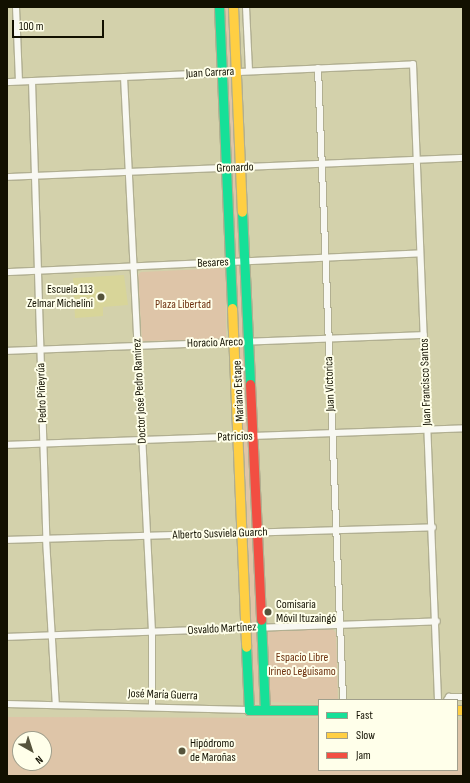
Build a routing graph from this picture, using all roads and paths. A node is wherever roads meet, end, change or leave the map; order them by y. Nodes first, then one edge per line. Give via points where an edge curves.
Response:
1 (16, 7) edge
2 (219, 7) edge
3 (233, 7) edge
4 (246, 7) edge
5 (413, 64) joint
6 (318, 68) junction
7 (249, 71) junction
8 (222, 72) junction
9 (237, 72) junction
10 (124, 77) junction
11 (32, 81) junction
12 (7, 82) edge
13 (19, 82) junction
14 (463, 158) edge
15 (417, 160) junction
16 (322, 164) junction
17 (226, 168) junction
18 (241, 168) junction
19 (130, 172) junction
20 (36, 176) junction
21 (7, 177) edge
22 (420, 253) junction
23 (325, 258) junction
24 (246, 261) junction
25 (230, 262) junction
26 (133, 266) junction
27 (38, 271) junction
28 (7, 272) edge
29 (424, 335) junction
30 (328, 339) junction
31 (233, 342) junction
32 (248, 342) junction
33 (138, 346) junction
34 (41, 349) junction
35 (7, 351) edge
36 (463, 428) edge
37 (428, 430) junction
38 (332, 433) junction
39 (237, 437) junction
40 (253, 437) junction
41 (142, 441) junction
42 (43, 444) junction
43 (7, 445) edge
44 (433, 527) junction
45 (336, 530) junction
46 (242, 533) junction
47 (257, 533) junction
48 (146, 536) junction
49 (46, 539) junction
50 (7, 540) edge
51 (437, 621) junction
52 (340, 624) junction
53 (262, 626) junction
54 (246, 627) junction
55 (152, 632) junction
56 (52, 636) junction
57 (7, 637) edge
58 (463, 697) edge
59 (343, 699) edge
60 (438, 699) edge
61 (452, 699) edge
62 (7, 704) edge
63 (56, 705) junction
64 (152, 706) junction
65 (249, 710) junction
66 (265, 710) junction
67 (318, 710) edge

1 - 13 street
2 - 8 street, Mariano Estape
3 - 9 street, Mariano Estape
4 - 7 street
5 - 6 street, Juan Carrara
5 - 15 street, Juan Francisco Santos
6 - 7 street, Juan Carrara
6 - 16 street, Juan Victorica
7 - 9 street, Juan Carrara
8 - 9 street, Juan Carrara
8 - 10 street, Juan Carrara
8 - 17 street, Mariano Estape
9 - 18 street, Mariano Estape
10 - 11 street, Juan Carrara
10 - 19 street, Doctor José Pedro Ramírez
11 - 13 street, Juan Carrara
11 - 20 street, Pedro Piñeyrúa
12 - 13 street, Juan Carrara
14 - 15 street, Gronardo
15 - 16 street, Gronardo
15 - 22 street, Juan Francisco Santos
16 - 18 street, Gronardo
16 - 23 street, Juan Victorica
17 - 18 street, Gronardo
17 - 19 street, Gronardo
17 - 25 street, Mariano Estape
18 - 24 street, Mariano Estape
19 - 20 street, Gronardo
19 - 26 street, Doctor José Pedro Ramírez
20 - 21 street, Gronardo
20 - 27 street, Pedro Piñeyrúa
22 - 23 street, Besares
22 - 29 street, Juan Francisco Santos
23 - 24 street, Besares
23 - 30 street, Juan Victorica
24 - 25 street, Besares
24 - 32 street, Mariano Estape
25 - 26 street, Besares
25 - 31 street, Mariano Estape
26 - 27 street, Besares
26 - 33 street, Doctor José Pedro Ramírez
27 - 28 street, Besares
27 - 34 street, Pedro Piñeyrúa
29 - 30 street, Horacio Areco
29 - 37 street, Juan Francisco Santos
30 - 32 street, Horacio Areco
30 - 38 street, Juan Victorica
31 - 32 street, Horacio Areco
31 - 33 street, Horacio Areco
31 - 39 street, Mariano Estape
32 - 40 street, Mariano Estape
33 - 34 street, Horacio Areco
33 - 41 street, Doctor José Pedro Ramírez
34 - 35 street, Horacio Areco
34 - 42 street, Pedro Piñeyrúa
36 - 37 street, Patricios
37 - 38 street, Patricios
37 - 44 street, Juan Francisco Santos
38 - 40 street, Patricios
38 - 45 street, Juan Victorica
39 - 40 street, Patricios
39 - 41 street, Patricios
39 - 46 street, Mariano Estape
40 - 47 street, Mariano Estape
41 - 42 street, Patricios
41 - 48 street, Doctor José Pedro Ramírez
42 - 43 street, Patricios
42 - 49 street, Pedro Piñeyrúa
44 - 45 street, Alberto Susviela Guarch
44 - 51 street, Juan Francisco Santos
45 - 47 street, Alberto Susviela Guarch
45 - 52 street, Juan Victorica
46 - 47 street, Alberto Susviela Guarch
46 - 48 street, Alberto Susviela Guarch
46 - 54 street, Mariano Estape
47 - 53 street, Mariano Estape
48 - 49 street, Alberto Susviela Guarch
48 - 55 street, Doctor José Pedro Ramírez
49 - 50 street, Alberto Susviela Guarch
49 - 56 street, Pedro Piñeyrúa
51 - 52 street, Osvaldo Martínez
51 - 60 street, Juan Francisco Santos
52 - 53 street, Osvaldo Martínez
52 - 59 street, Juan Victorica
53 - 54 street, Osvaldo Martínez
53 - 66 street, Mariano Estape
54 - 55 street, Osvaldo Martínez
54 - 65 street, Mariano Estape
55 - 56 street, Osvaldo Martínez
55 - 64 street, Doctor José Pedro Ramírez
56 - 57 street, Osvaldo Martínez
56 - 63 street, Pedro Piñeyrúa
58 - 61 street
62 - 63 street, José María Guerra
63 - 64 street, José María Guerra
64 - 65 street, José María Guerra
65 - 66 street, José María Guerra
66 - 67 street, José María Guerra

